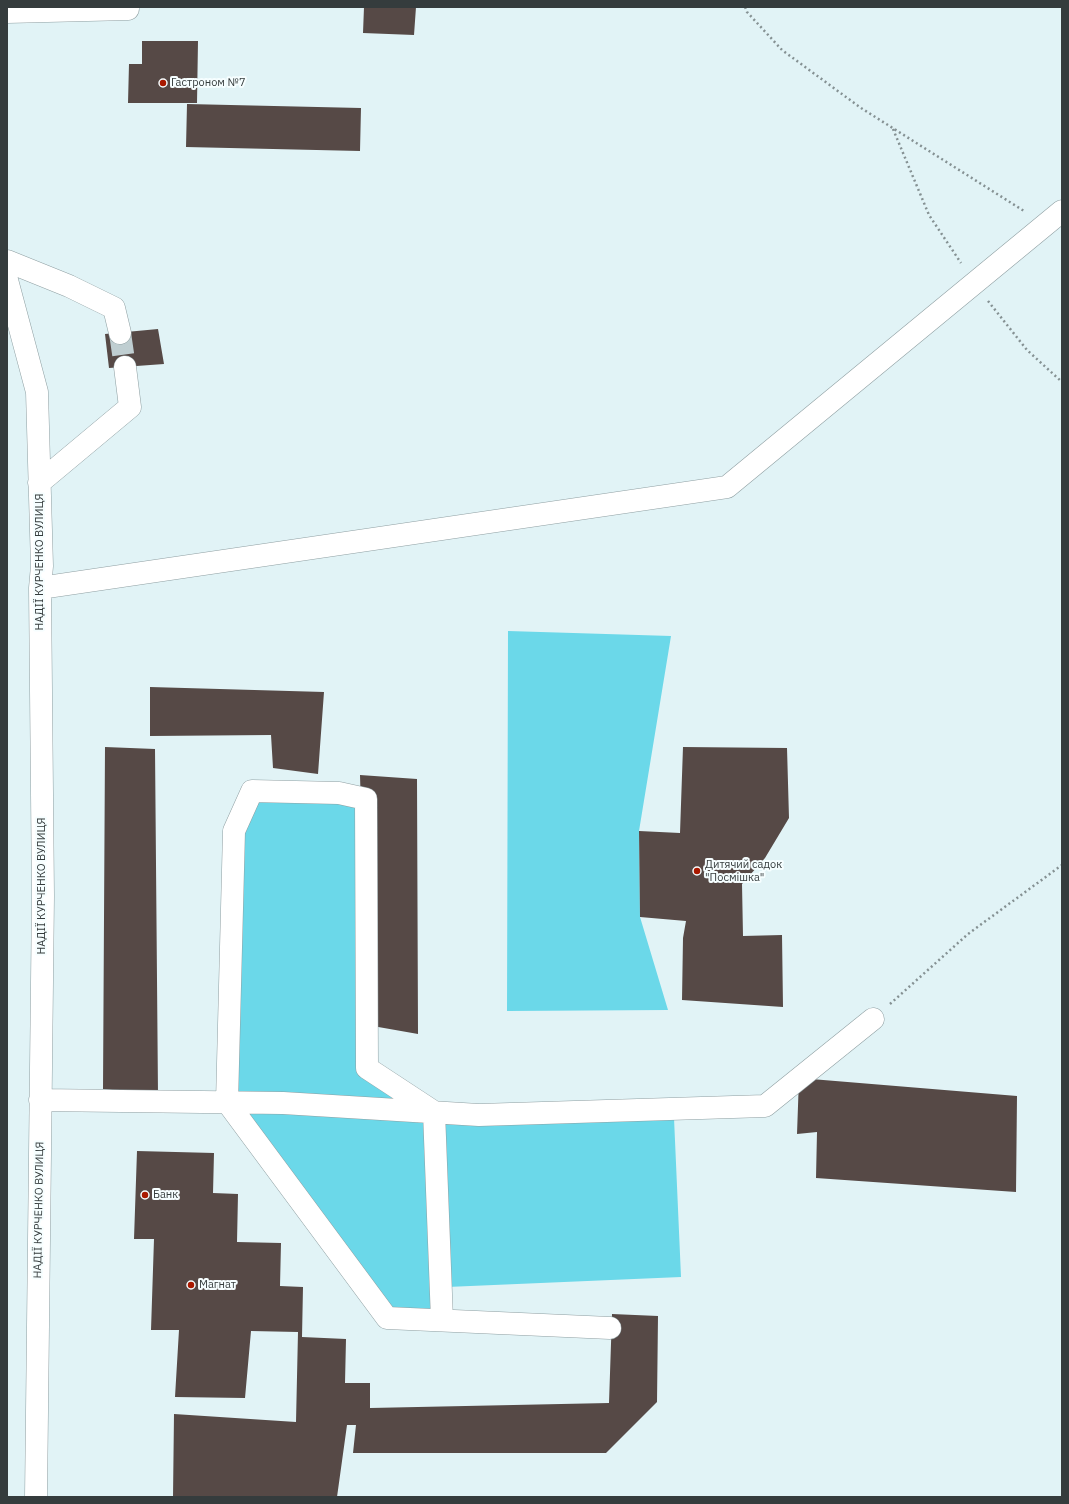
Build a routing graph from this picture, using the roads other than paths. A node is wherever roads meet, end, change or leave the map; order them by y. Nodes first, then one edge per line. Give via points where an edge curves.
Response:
1 (128, 9) dead end
2 (7, 12) edge
3 (1062, 211) edge
4 (7, 261) edge
5 (7, 280) edge
6 (120, 333) tunnel mouth
7 (125, 367) tunnel mouth
8 (39, 483) junction
9 (40, 588) junction
10 (873, 1019) road end
11 (40, 1100) junction
12 (227, 1102) junction
13 (434, 1112) junction
14 (442, 1320) junction
15 (610, 1328) dead end
16 (36, 1497) edge

1 - 2 street
3 - 9 street via 727,487
4 - 6 street via 69,286 114,308
5 - 8 street, НАДІЇ КУРЧЕНКО ВУЛИЦЯ via 37,392
7 - 8 street via 130,407
8 - 9 street, НАДІЇ КУРЧЕНКО ВУЛИЦЯ via 42,566
9 - 11 street, НАДІЇ КУРЧЕНКО ВУЛИЦЯ
10 - 13 street via 765,1106 479,1115
11 - 12 street
11 - 16 street, НАДІЇ КУРЧЕНКО ВУЛИЦЯ
12 - 13 street
12 - 13 street via 234,831 252,791 339,793 366,799 367,1068
12 - 14 street via 387,1318
13 - 14 street
14 - 15 street

